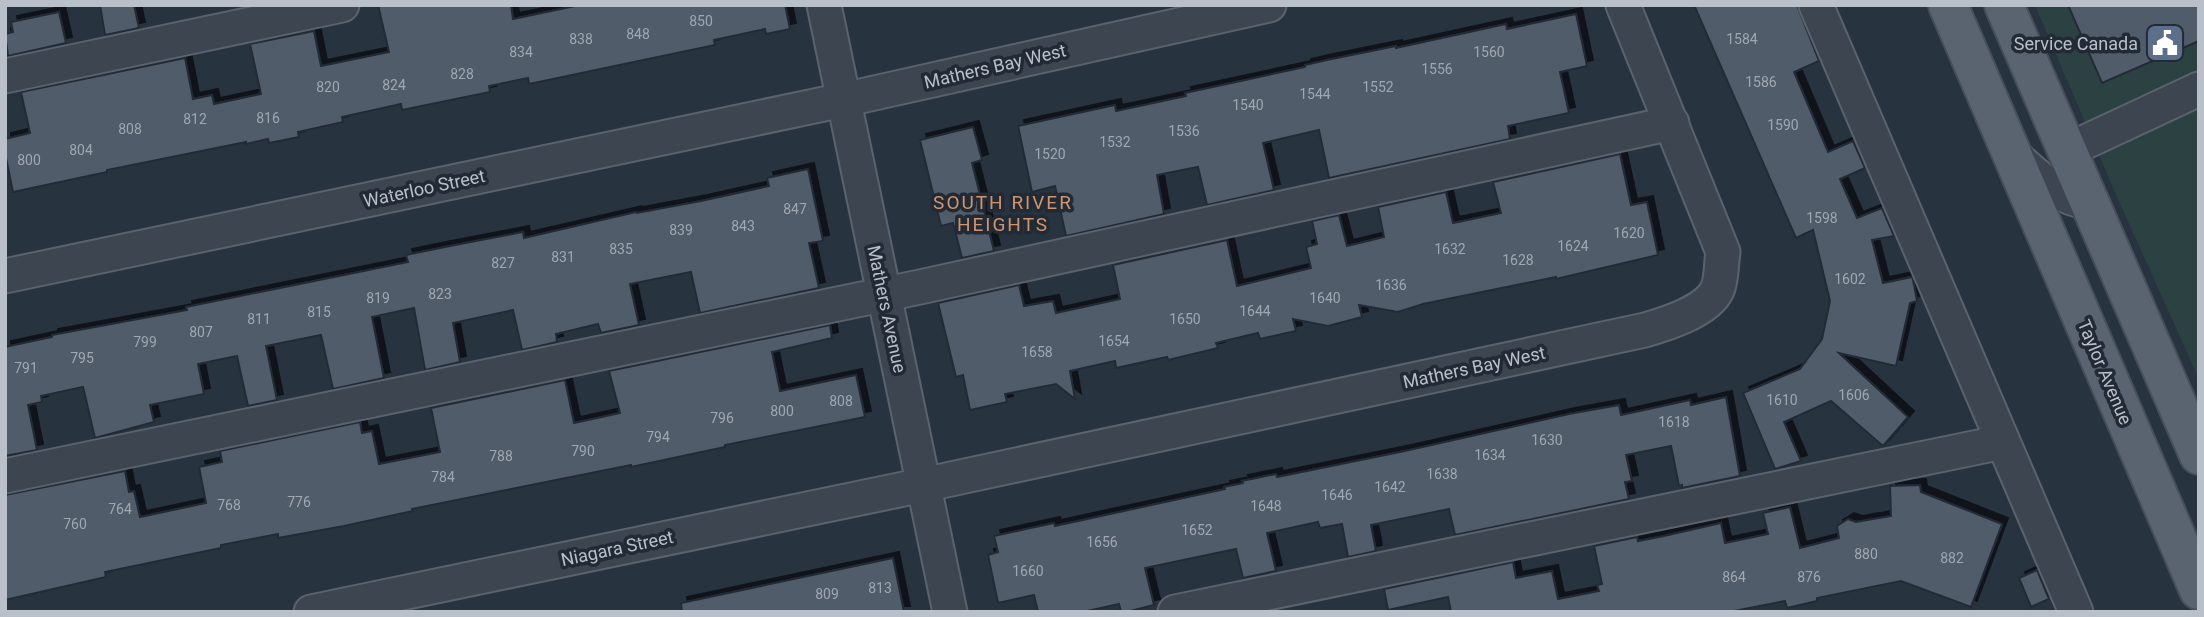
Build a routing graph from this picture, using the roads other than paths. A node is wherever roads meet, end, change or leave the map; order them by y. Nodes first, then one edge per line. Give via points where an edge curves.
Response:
1 (342, 5) edge
2 (824, 5) edge
3 (1269, 5) edge
4 (1623, 5) edge
5 (1816, 5) edge
6 (1948, 5) edge
7 (2004, 5) edge
8 (5, 76) edge
9 (2199, 89) edge
10 (844, 100) junction
11 (1672, 123) junction
12 (2066, 151) junction
13 (2011, 153) junction
14 (2088, 202) junction
15 (5, 276) edge
16 (884, 295) junction
17 (2003, 442) junction
18 (2199, 455) edge
19 (5, 477) edge
20 (923, 485) junction
21 (2199, 590) edge
22 (312, 612) edge
23 (950, 612) edge
24 (1175, 612) edge
25 (2076, 612) edge

1 - 8 street
2 - 10 street, Mathers Avenue
3 - 10 street, Mathers Bay West
4 - 11 street, Mathers Bay West
5 - 17 street
6 - 13 main road, Taylor Avenue
7 - 12 main road
9 - 12 street
10 - 15 street, Waterloo Street
10 - 16 street, Mathers Avenue
11 - 16 street
11 - 20 street, Mathers Bay West via 1723,252 1717,291 1680,319
12 - 14 main road
13 - 14 street, Taylor Avenue via 2053,188 2076,201
13 - 21 main road, Taylor Avenue
14 - 18 main road
16 - 19 street
16 - 20 street, Mathers Avenue
17 - 24 street
17 - 25 street
20 - 22 street, Niagara Street
20 - 23 street, Mathers Avenue

